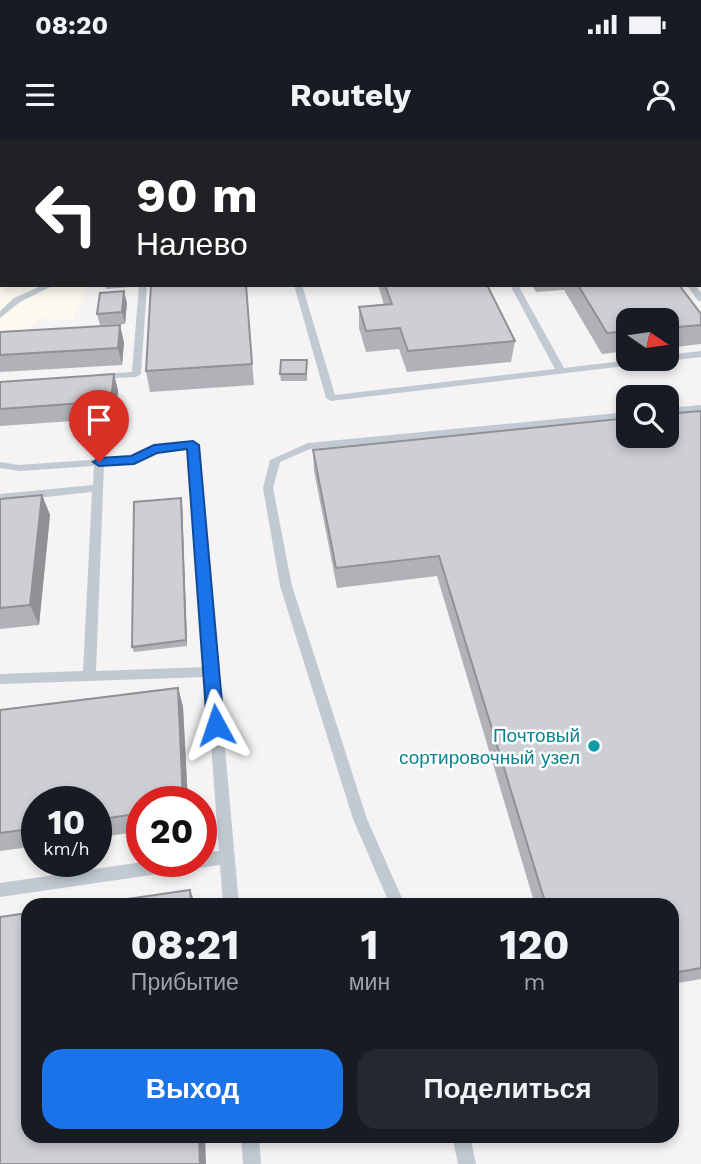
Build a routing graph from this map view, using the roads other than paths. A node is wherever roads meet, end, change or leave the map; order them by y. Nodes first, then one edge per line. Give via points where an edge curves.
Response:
1 (46, 287) edge
2 (143, 287) edge
3 (299, 287) edge
4 (515, 287) edge
5 (0, 315) edge
6 (701, 354) edge
7 (679, 357) edge
8 (616, 364) edge
9 (561, 371) junction
10 (82, 378) edge
11 (701, 408) edge
12 (679, 410) edge
13 (616, 416) edge
14 (99, 462) junction
15 (0, 465) edge
16 (98, 488) junction
17 (0, 498) edge
18 (212, 672) junction
19 (89, 677) junction
20 (0, 679) edge
21 (227, 857) junction
22 (217, 858) edge
23 (126, 872) edge
24 (0, 890) edge
25 (230, 898) edge
26 (395, 898) edge
27 (250, 1143) edge
28 (462, 1143) edge
29 (252, 1164) edge
30 (467, 1164) edge

1 - 5 lane via 17,300
2 - 10 lane via 136,374
3 - 9 lane via 331,398
4 - 9 lane
6 - 7 lane
8 - 9 lane
11 - 12 lane
13 - 26 lane via 308,446 275,460 268,488 286,586 360,819
14 - 15 lane via 19,468
14 - 16 lane
14 - 18 lane via 134,460 154,449 193,445
16 - 17 lane
16 - 19 lane
18 - 19 lane
18 - 21 lane
19 - 20 lane
21 - 22 lane
21 - 25 lane
23 - 24 lane
27 - 29 lane
28 - 30 lane

